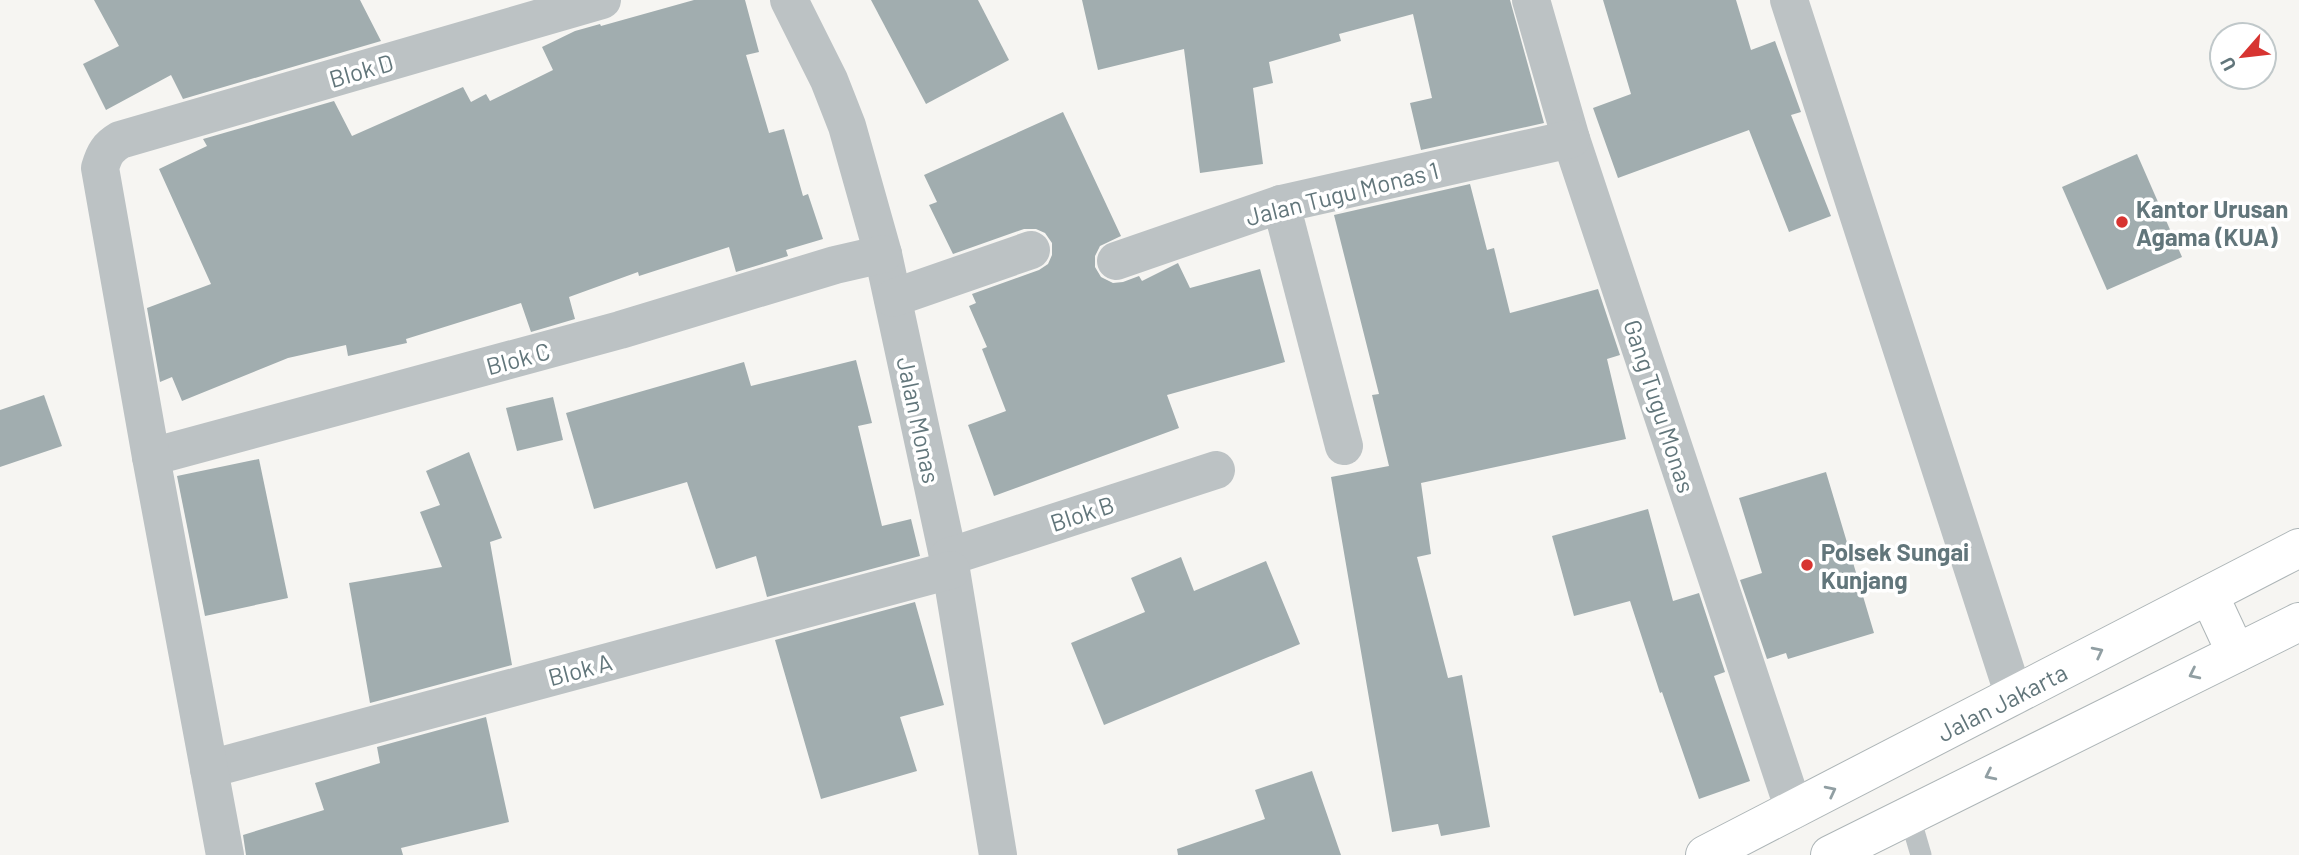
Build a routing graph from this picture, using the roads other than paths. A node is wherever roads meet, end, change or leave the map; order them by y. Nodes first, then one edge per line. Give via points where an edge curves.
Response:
1 (602, 0) edge
2 (789, 0) edge
3 (1531, 0) edge
4 (1789, 0) edge
5 (1571, 139) junction
6 (1281, 204) junction
7 (1031, 250) dead end
8 (883, 254) junction
9 (1116, 261) dead end
10 (893, 298) junction
11 (1344, 446) dead end
12 (151, 457) junction
13 (1216, 470) dead end
14 (2299, 548) edge
15 (949, 564) junction
16 (2209, 595) junction
17 (2299, 622) edge
18 (2236, 653) junction
19 (2014, 696) junction
20 (209, 769) junction
21 (1794, 810) junction
22 (1909, 814) junction
23 (225, 855) edge
24 (998, 855) edge
25 (1705, 855) edge
26 (1830, 855) edge
27 (1921, 855) edge

1 - 12 street, Blok D via 110,146 100,168
2 - 8 street, Jalan Monas via 847,126
3 - 5 street, Gang Tugu Monas
4 - 19 street
5 - 6 street, Jalan Tugu Monas 1
5 - 21 street, Gang Tugu Monas
6 - 9 street, Jalan Tugu Monas 1
6 - 11 street
7 - 10 street
8 - 10 street, Jalan Monas
8 - 12 street, Blok C
10 - 15 street, Jalan Monas
12 - 20 street
13 - 15 street, Blok B
14 - 16 main road, Jalan Jakarta
15 - 20 street, Blok A
15 - 24 street, Jalan Monas
16 - 18 main road
19 -> 16 main road, Jalan Jakarta
17 - 18 main road
18 -> 22 main road
21 -> 19 main road, Jalan Jakarta
20 - 23 street
21 - 25 main road, Jalan Jakarta
22 - 26 main road
22 - 27 lane

